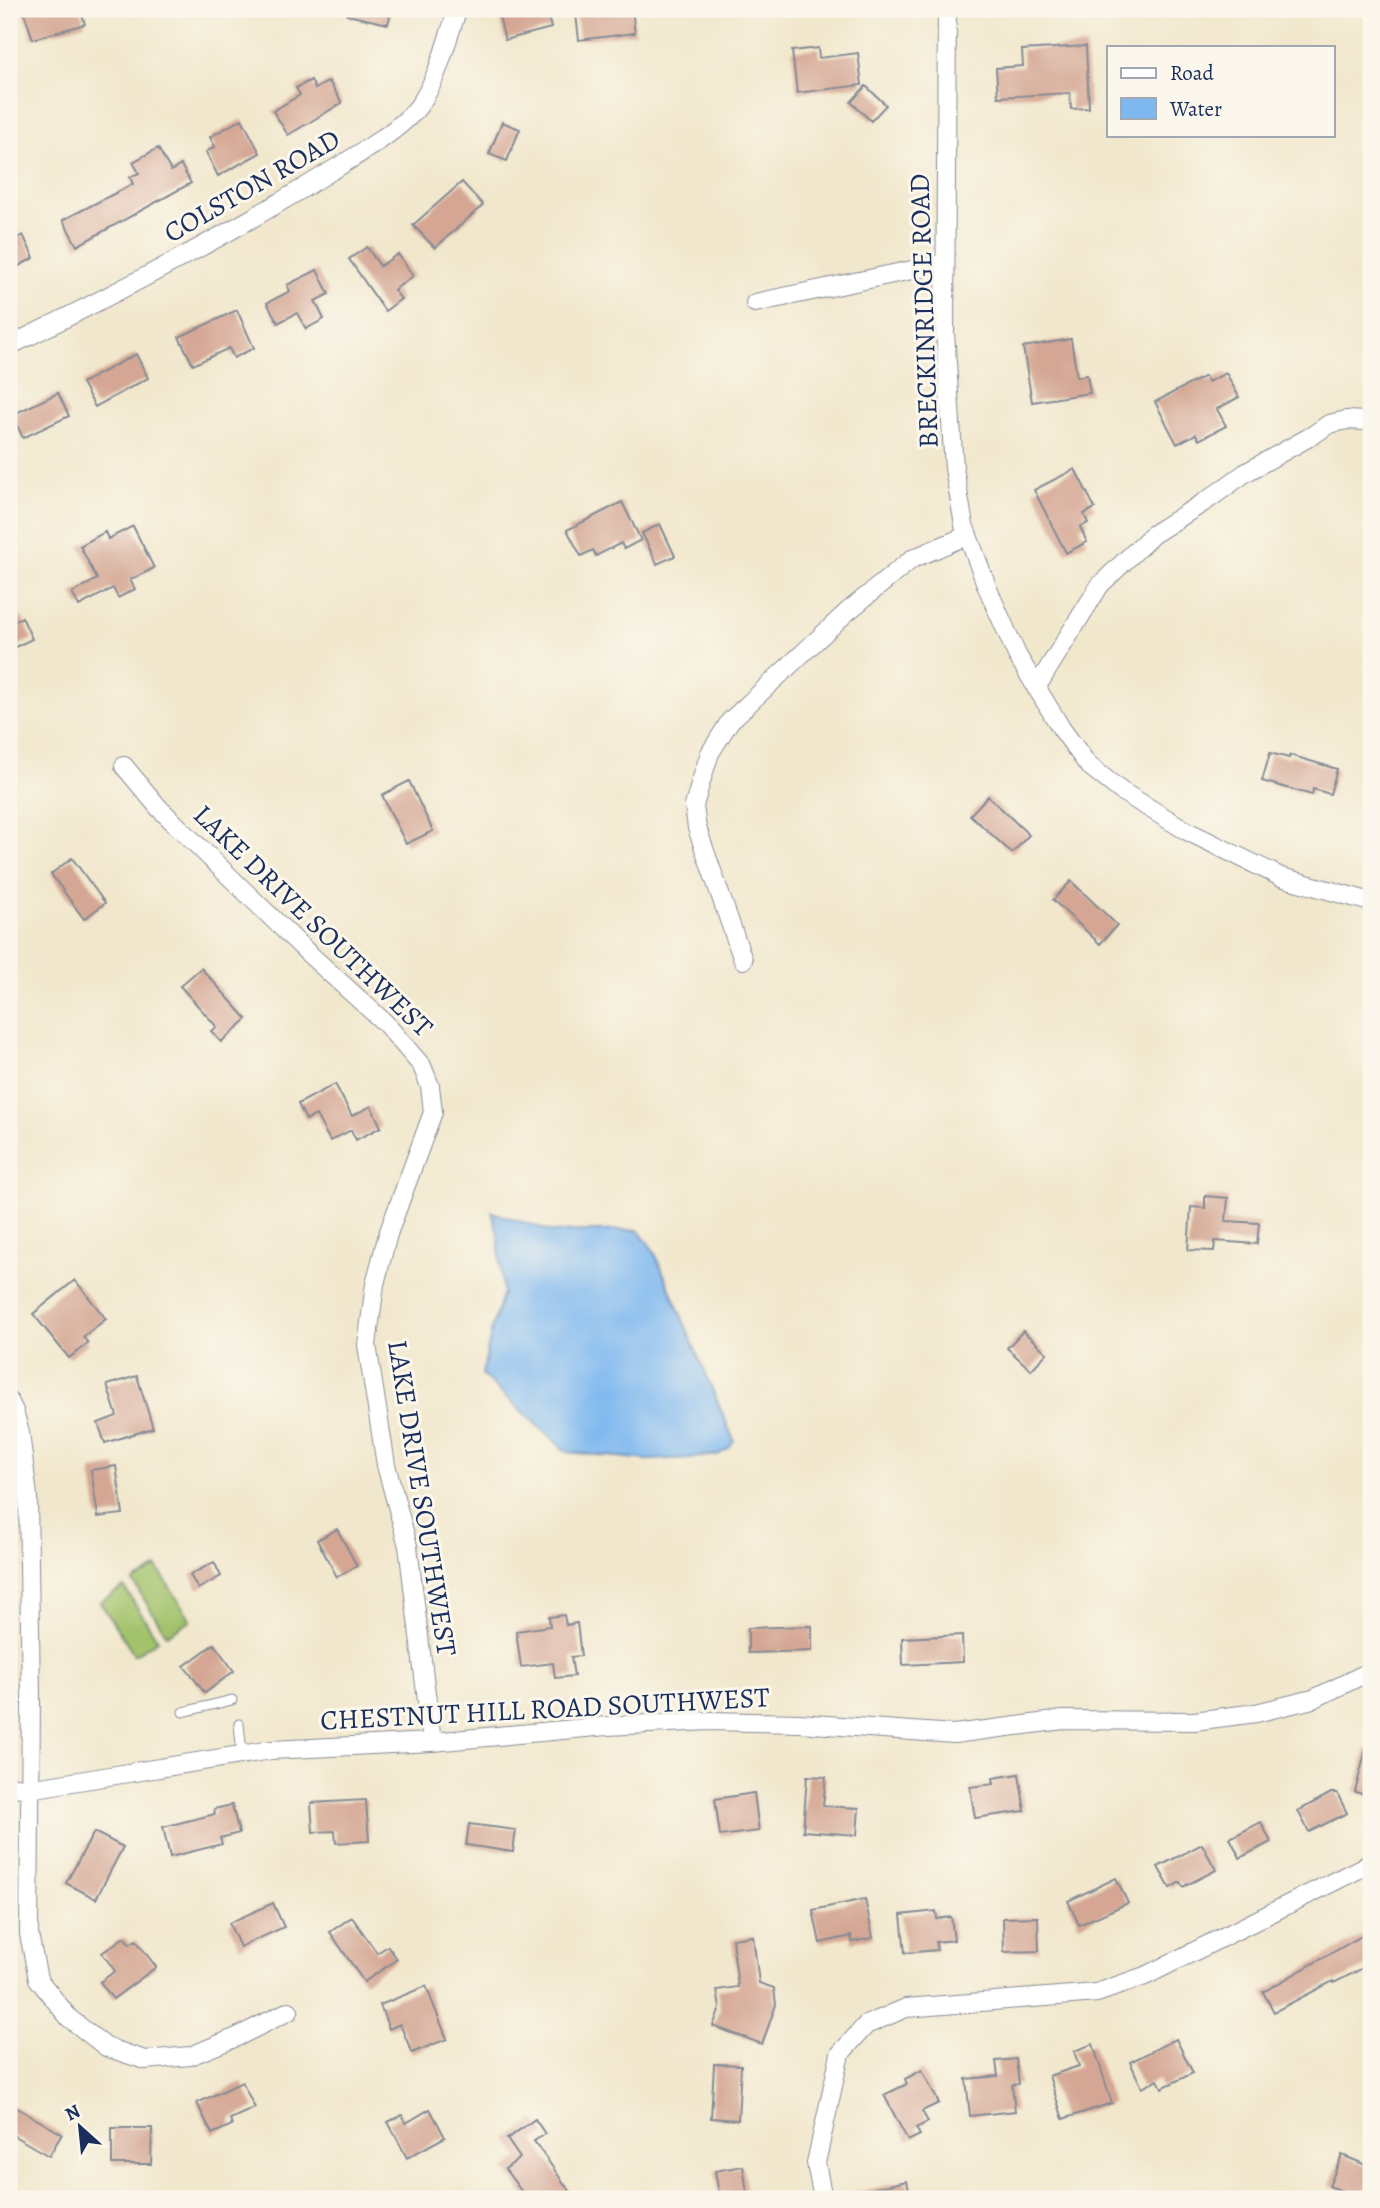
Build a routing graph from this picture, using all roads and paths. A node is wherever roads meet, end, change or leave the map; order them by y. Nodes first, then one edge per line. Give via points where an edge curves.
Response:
1 (458, 9) edge
2 (947, 9) edge
3 (945, 263) junction
4 (755, 303) dead end
5 (9, 346) edge
6 (1371, 423) edge
7 (968, 535) junction
8 (1036, 688) junction
9 (124, 766) dead end
10 (1371, 902) edge
11 (743, 960) dead end
12 (9, 1401) edge
13 (1371, 1671) edge
14 (232, 1700) dead end
15 (183, 1712) dead end
16 (239, 1724) dead end
17 (432, 1742) junction
18 (242, 1754) junction
19 (9, 1786) edge
20 (29, 1788) junction
21 (1371, 1863) edge
22 (289, 2011) dead end
23 (823, 2199) edge

1 - 5 street, COLSTON ROAD via 422,100 378,142 264,212
2 - 3 street, BRECKINRIDGE ROAD
3 - 4 street
3 - 7 street, BRECKINRIDGE ROAD via 954,468
6 - 8 street via 1347,420 1329,424 1152,535 1100,585
7 - 8 street, BRECKINRIDGE ROAD via 1017,655
7 - 11 street via 912,559 847,612 730,721 710,753 694,806 697,828
8 - 10 street, BRECKINRIDGE ROAD via 1088,765 1121,791 1187,831 1281,877
9 - 17 street, LAKE DRIVE SOUTHWEST via 159,808 386,1023 422,1066 430,1086 433,1112 388,1234 375,1284 368,1345 386,1465 408,1546
12 - 20 street via 20,1433 28,1496 35,1690
13 - 17 street, CHESTNUT HILL ROAD SOUTHWEST via 1313,1699 1194,1721 1063,1720 954,1734 710,1721
14 - 15 lane
16 - 18 lane
17 - 18 street, CHESTNUT HILL ROAD SOUTHWEST
18 - 20 street, CHESTNUT HILL ROAD SOUTHWEST
19 - 20 street, CHESTNUT HILL ROAD SOUTHWEST
20 - 22 street via 29,1934 38,1979 69,2018 106,2047 145,2060 190,2056
21 - 23 street via 1145,1976 1097,1993 906,2008 866,2025 840,2054 816,2163

